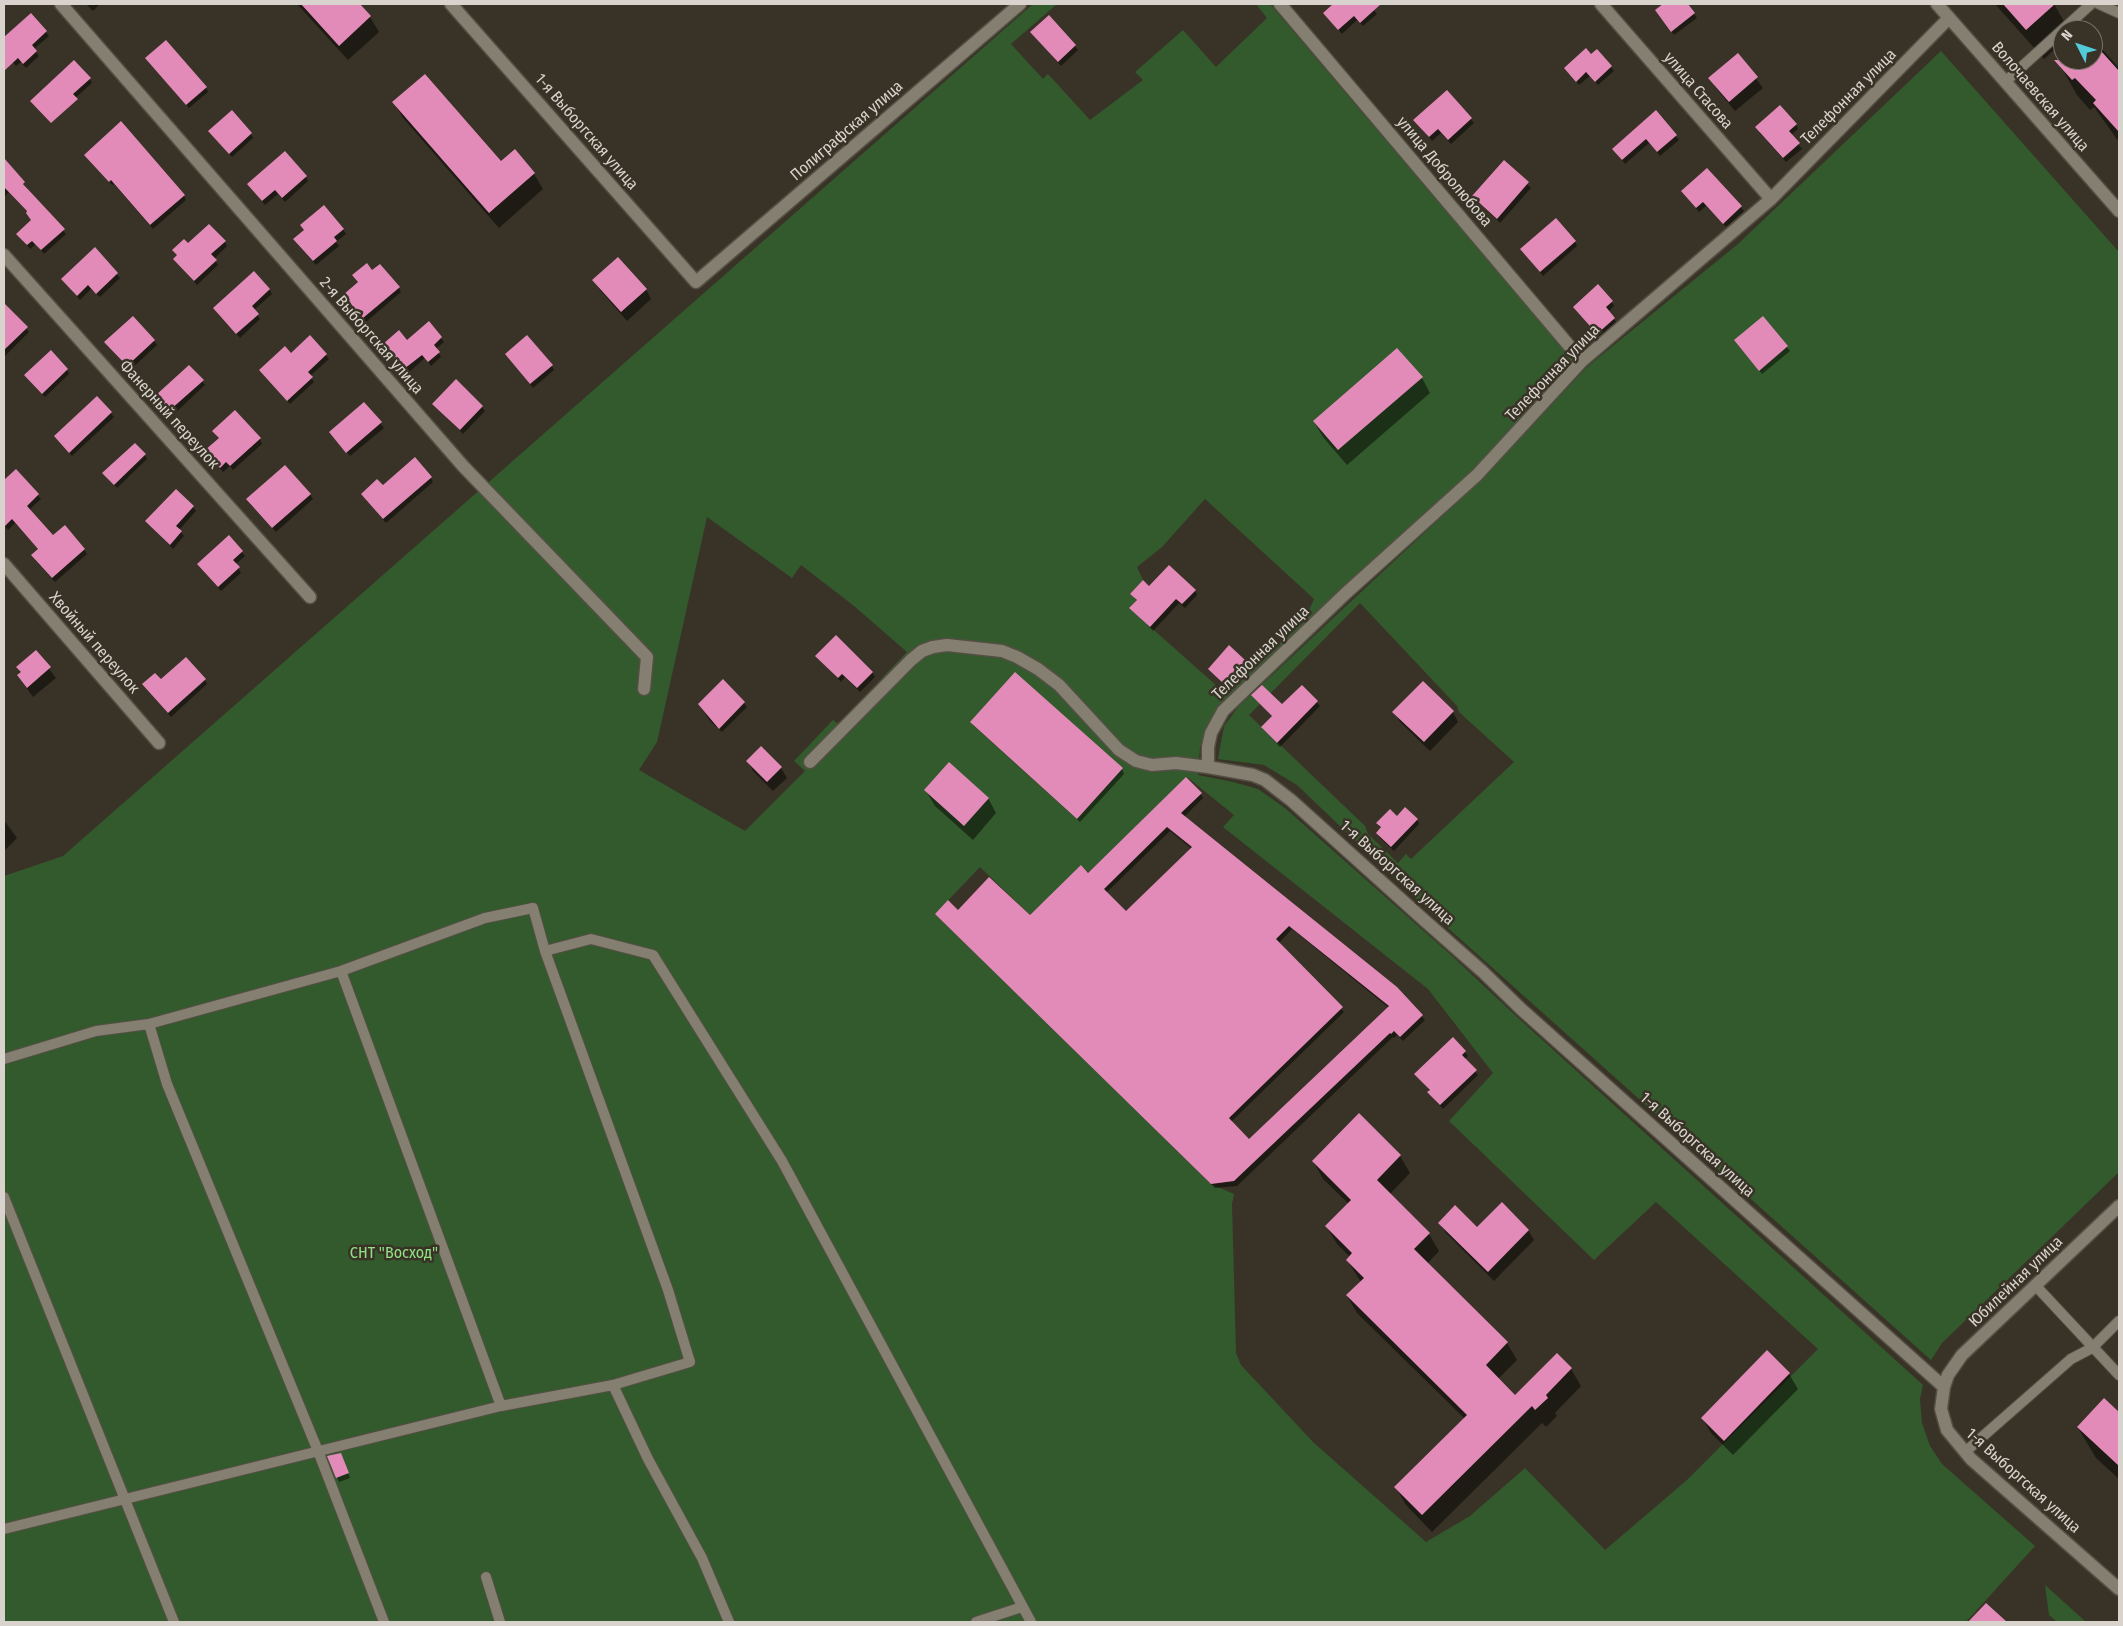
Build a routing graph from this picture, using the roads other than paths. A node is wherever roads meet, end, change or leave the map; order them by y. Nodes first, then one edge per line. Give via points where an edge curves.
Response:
1 (61, 4) edge
2 (451, 4) edge
3 (1020, 4) edge
4 (1280, 4) edge
5 (1601, 4) edge
6 (1937, 4) edge
7 (2091, 4) edge
8 (2099, 4) edge
9 (2119, 13) edge
10 (1949, 18) junction
11 (2005, 82) junction
12 (1771, 199) junction
13 (2119, 211) edge
14 (4, 255) edge
15 (696, 282) joint
16 (1582, 362) junction
17 (4, 564) edge
18 (310, 597) dead end
19 (644, 689) dead end
20 (159, 743) dead end
21 (810, 762) dead end
22 (1208, 766) junction
23 (545, 951) junction
24 (341, 971) junction
25 (150, 1024) junction
26 (4, 1059) edge
27 (4, 1197) edge
28 (2119, 1206) edge
29 (2035, 1285) junction
30 (2119, 1321) edge
31 (2092, 1348) junction
32 (2119, 1375) edge
33 (612, 1385) junction
34 (1944, 1387) junction
35 (501, 1406) junction
36 (318, 1451) junction
37 (1965, 1452) junction
38 (124, 1499) junction
39 (4, 1529) edge
40 (486, 1577) dead end
41 (2119, 1589) edge
42 (1022, 1607) junction
43 (174, 1622) edge
44 (384, 1622) edge
45 (500, 1622) edge
46 (729, 1622) edge
47 (976, 1622) edge
48 (1031, 1622) edge

1 - 19 street, 2-я Выборгская улица via 463,466 647,657
2 - 15 street, 1-я Выборгская улица
3 - 15 street, Полиграфская улица
4 - 16 street, улица Добролюбова
5 - 12 street, улица Стасова
6 - 10 street, Волочаевская улица
7 - 11 lane
8 - 9 lane
10 - 11 street, Волочаевская улица
10 - 12 street, Телефонная улица
11 - 13 street, Волочаевская улица
12 - 16 street, Телефонная улица
14 - 18 street, Фанерный переулок
16 - 22 street, Телефонная улица via 1477,475 1223,711 1211,733
17 - 20 street, Хвойный переулок
21 - 22 street, 1-я Выборгская улица via 911,660 922,651 947,646 1002,651 1017,657 1059,685 1119,750 1136,761 1152,765
22 - 34 street, 1-я Выборгская улица via 1253,775 1292,801
23 - 24 lane via 533,908 486,918
23 - 33 lane via 668,1290 690,1362
23 - 42 lane via 590,938 653,955 782,1161
24 - 25 lane
24 - 35 lane
25 - 26 lane via 96,1031
25 - 36 lane via 167,1084
27 - 38 lane
28 - 29 street, Юбилейная улица
29 - 31 lane
29 - 34 street, Юбилейная улица via 1962,1355
30 - 31 lane
31 - 32 lane
31 - 37 lane via 2071,1359
33 - 35 lane
33 - 46 lane via 702,1558
34 - 37 street, 1-я Выборгская улица via 1943,1420
35 - 36 lane
36 - 38 lane
36 - 44 lane
37 - 41 street, 1-я Выборгская улица
38 - 39 lane
38 - 43 lane
40 - 45 lane
42 - 47 lane
42 - 48 lane

